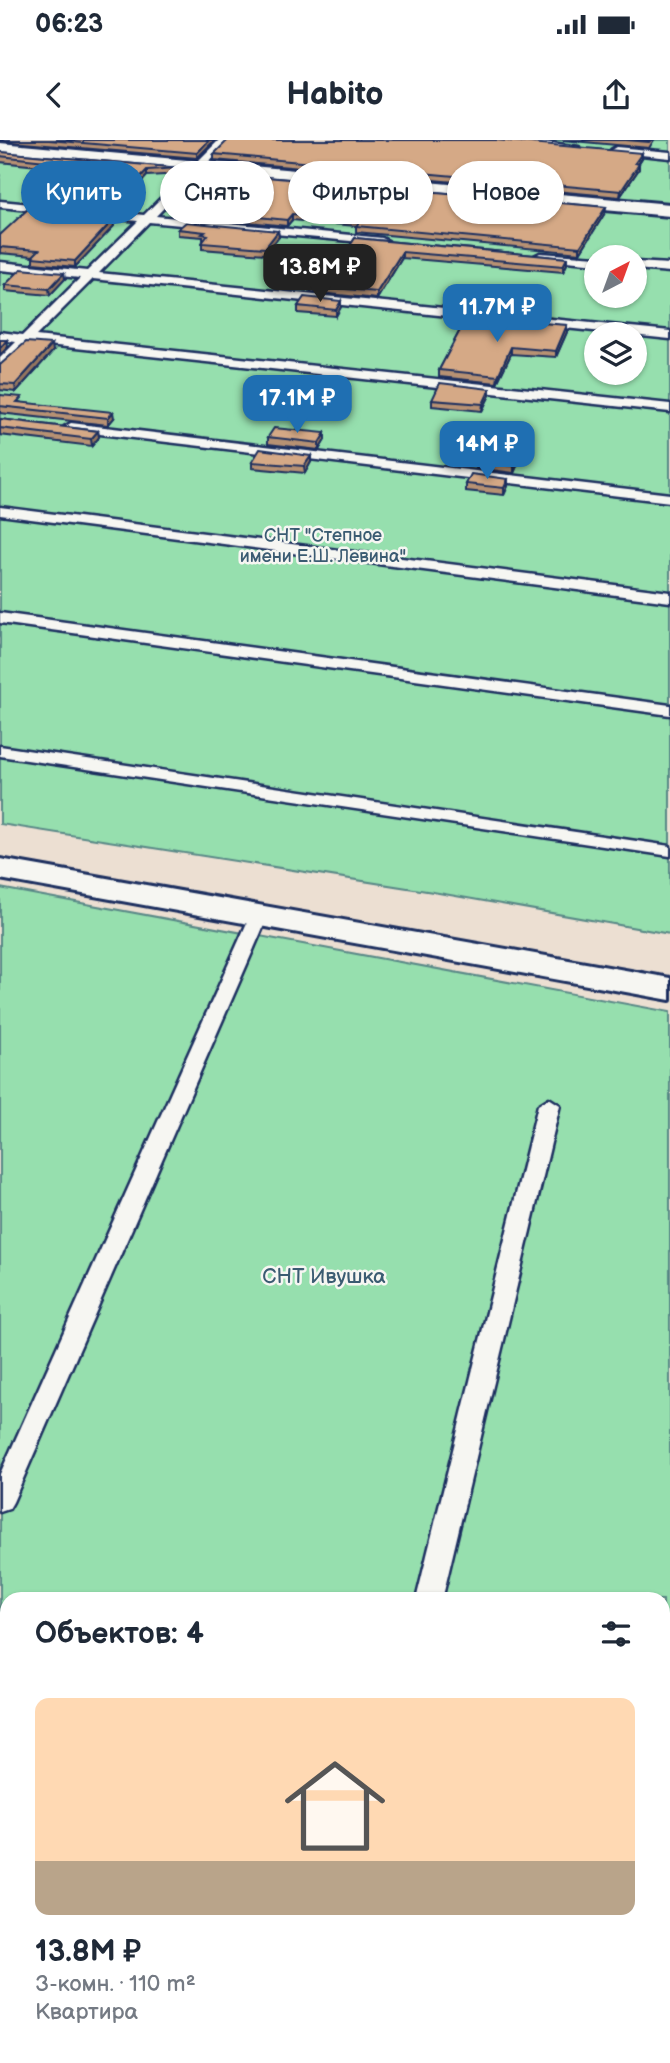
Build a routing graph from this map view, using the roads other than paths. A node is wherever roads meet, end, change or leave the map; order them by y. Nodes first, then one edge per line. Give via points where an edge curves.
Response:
1 (225, 140) edge
2 (496, 140) edge
3 (590, 148) edge
4 (0, 149) edge
5 (603, 149) edge
6 (670, 155) edge
7 (204, 161) edge
8 (160, 164) edge
9 (274, 174) edge
10 (0, 204) edge
11 (160, 205) edge
12 (670, 210) edge
13 (147, 218) junction
14 (392, 242) edge
15 (529, 254) edge
16 (584, 260) edge
17 (0, 266) edge
18 (648, 266) edge
19 (670, 268) edge
20 (90, 275) junction
21 (670, 335) edge
22 (0, 336) edge
23 (27, 338) junction
24 (0, 365) edge
25 (670, 408) edge
26 (55, 426) edge
27 (670, 498) edge
28 (0, 511) edge
29 (670, 597) edge
30 (0, 618) edge
31 (670, 710) edge
32 (0, 751) edge
33 (670, 851) edge
34 (0, 869) edge
35 (259, 916) junction
36 (667, 987) edge
37 (549, 1105) dead end
38 (0, 1502) edge
39 (431, 1592) edge

1 - 7 lane
2 - 3 lane
4 - 8 street
5 - 6 lane
9 - 12 street
10 - 13 lane
11 - 13 lane
13 - 14 lane
13 - 20 lane
15 - 16 lane
17 - 20 lane
18 - 19 lane
20 - 21 lane
20 - 23 lane
22 - 23 lane
23 - 24 lane
23 - 25 lane
26 - 27 lane
28 - 29 lane
30 - 31 lane
32 - 33 lane
34 - 35 street
35 - 36 street
35 - 38 lane
37 - 39 lane

